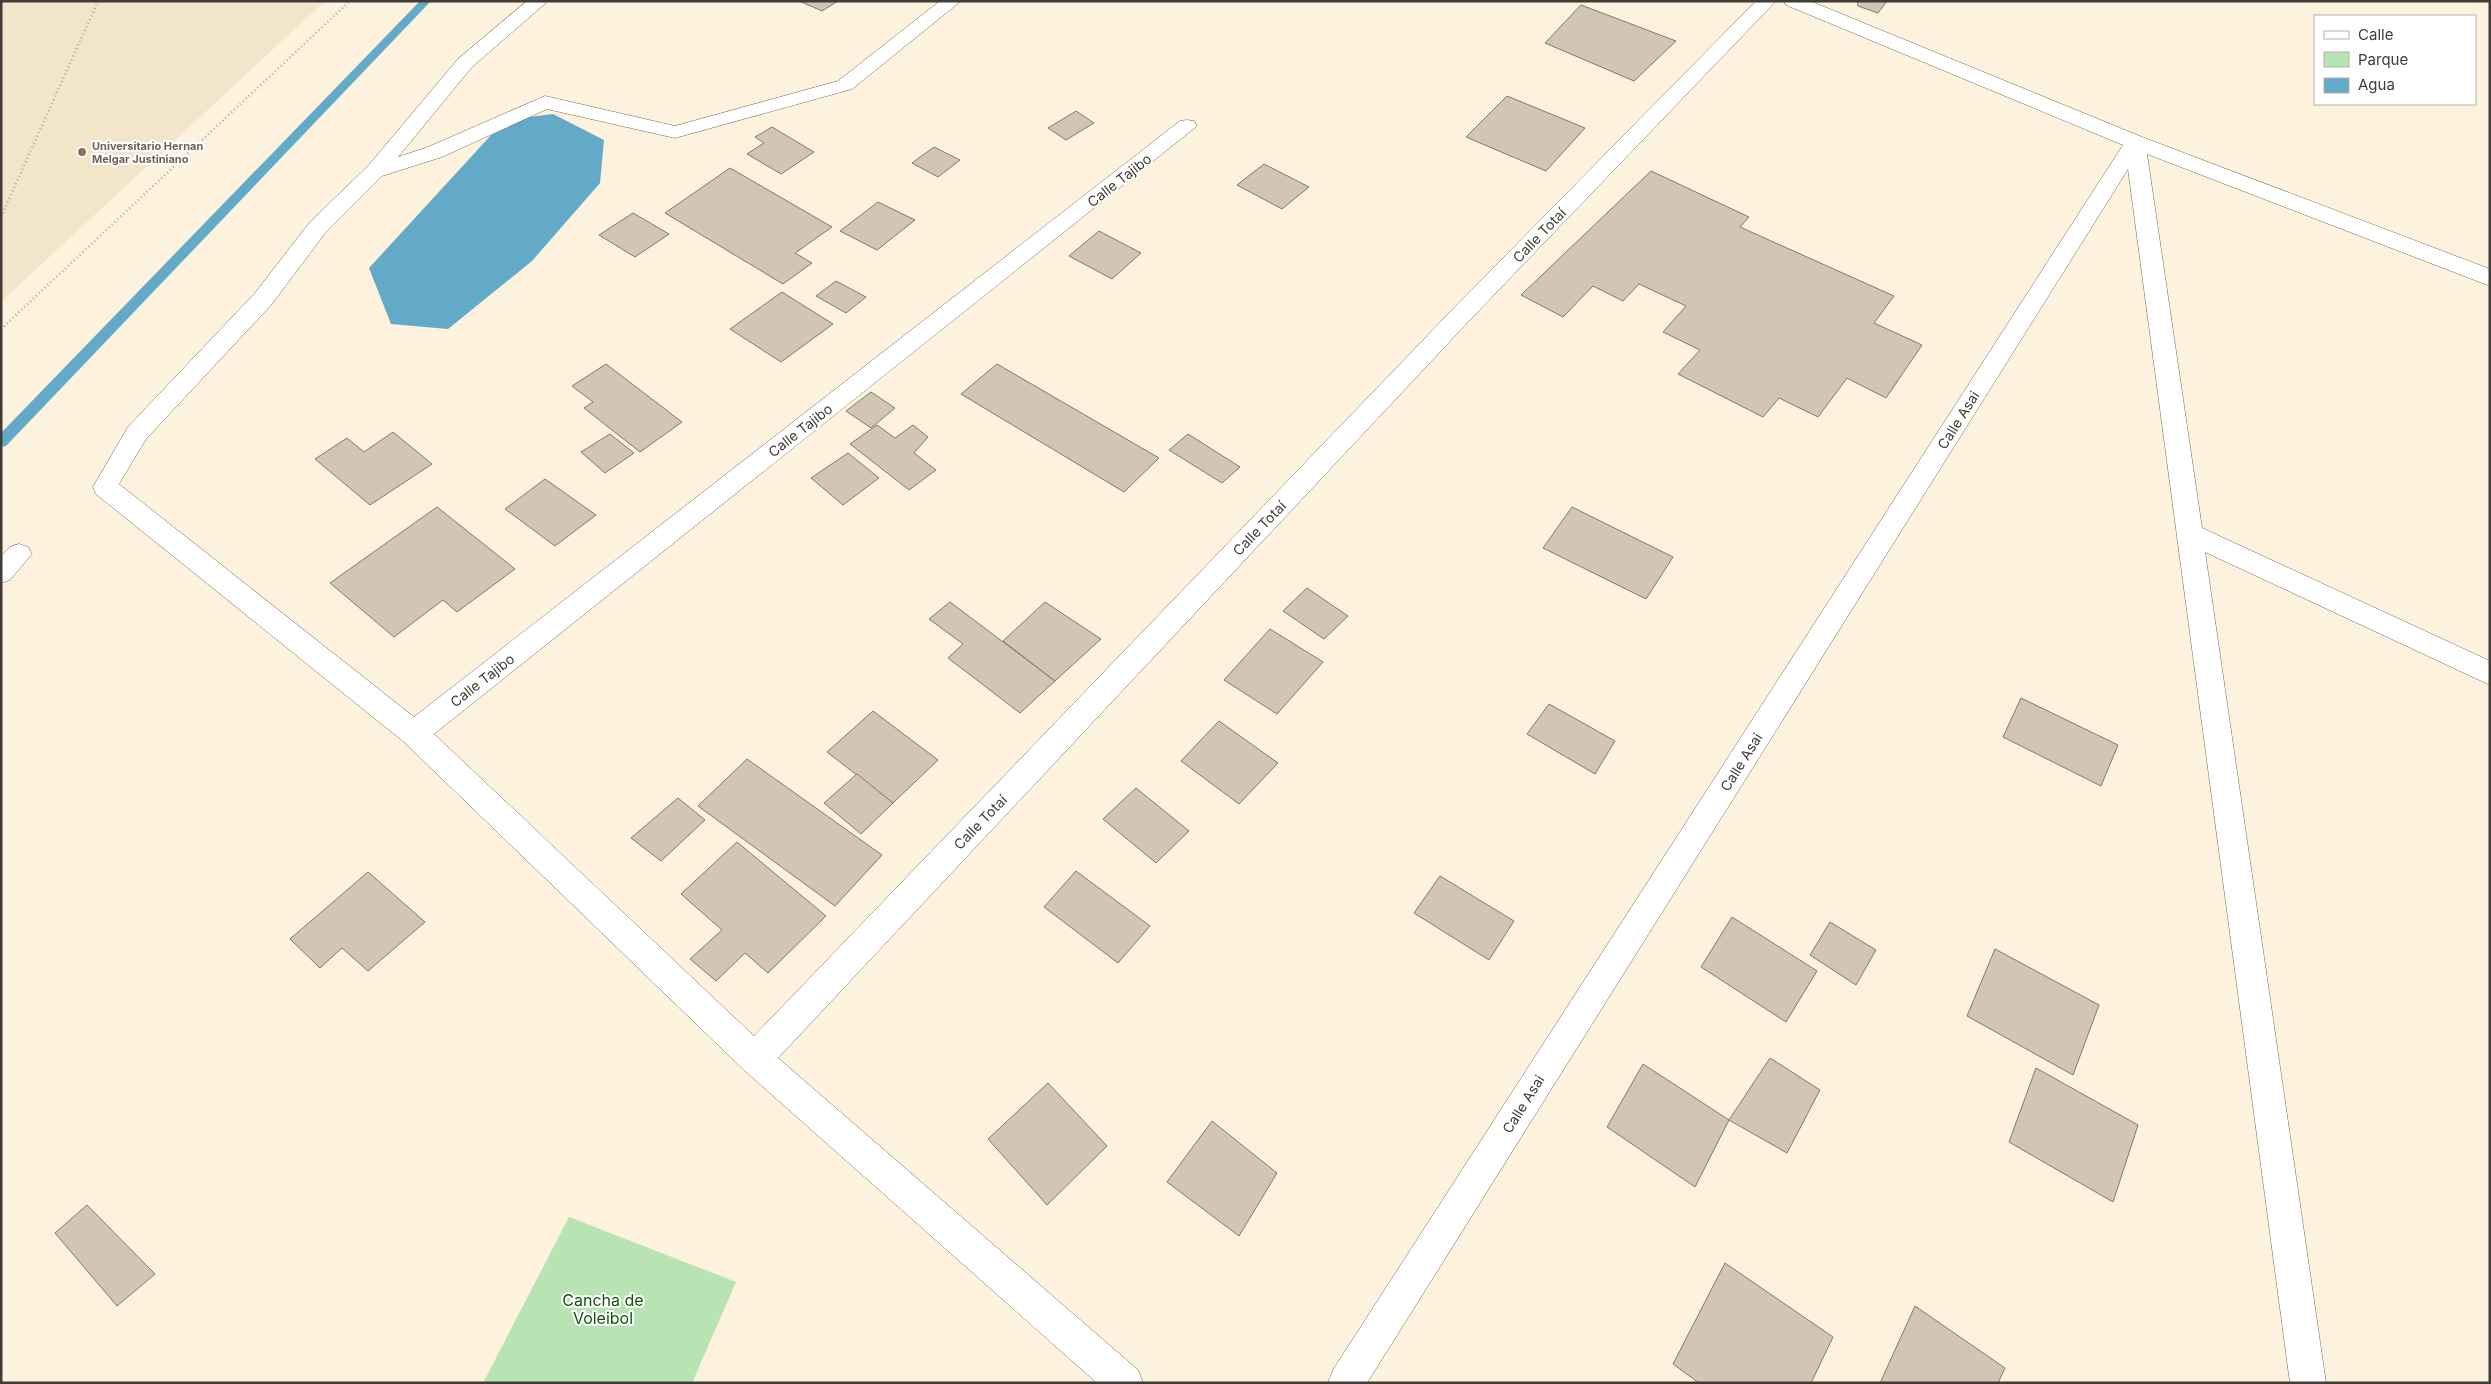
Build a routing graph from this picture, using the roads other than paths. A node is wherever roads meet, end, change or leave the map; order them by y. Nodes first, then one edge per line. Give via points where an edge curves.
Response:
1 (539, 1) edge
2 (952, 1) edge
3 (1767, 1) edge
4 (1793, 1) edge
5 (1187, 126) dead end
6 (2135, 142) junction
7 (375, 170) junction
8 (2490, 278) edge
9 (2190, 534) junction
10 (19, 554) dead end
11 (1, 573) edge
12 (2490, 674) edge
13 (414, 733) junction
14 (755, 1059) junction
15 (1125, 1383) edge
16 (1346, 1383) edge
17 (2308, 1383) edge

1 - 7 street via 465,62
2 - 7 street via 845,85 675,132 545,102 435,152
3 - 14 street, Calle Totaí via 1460,316
4 - 6 street
5 - 13 street, Calle Tajibo
6 - 8 street
6 - 9 street
6 - 16 street, Calle Asai
7 - 13 street via 318,227 263,299 136,433 104,487
9 - 12 street
9 - 17 street
10 - 11 street
13 - 14 street
14 - 15 street

